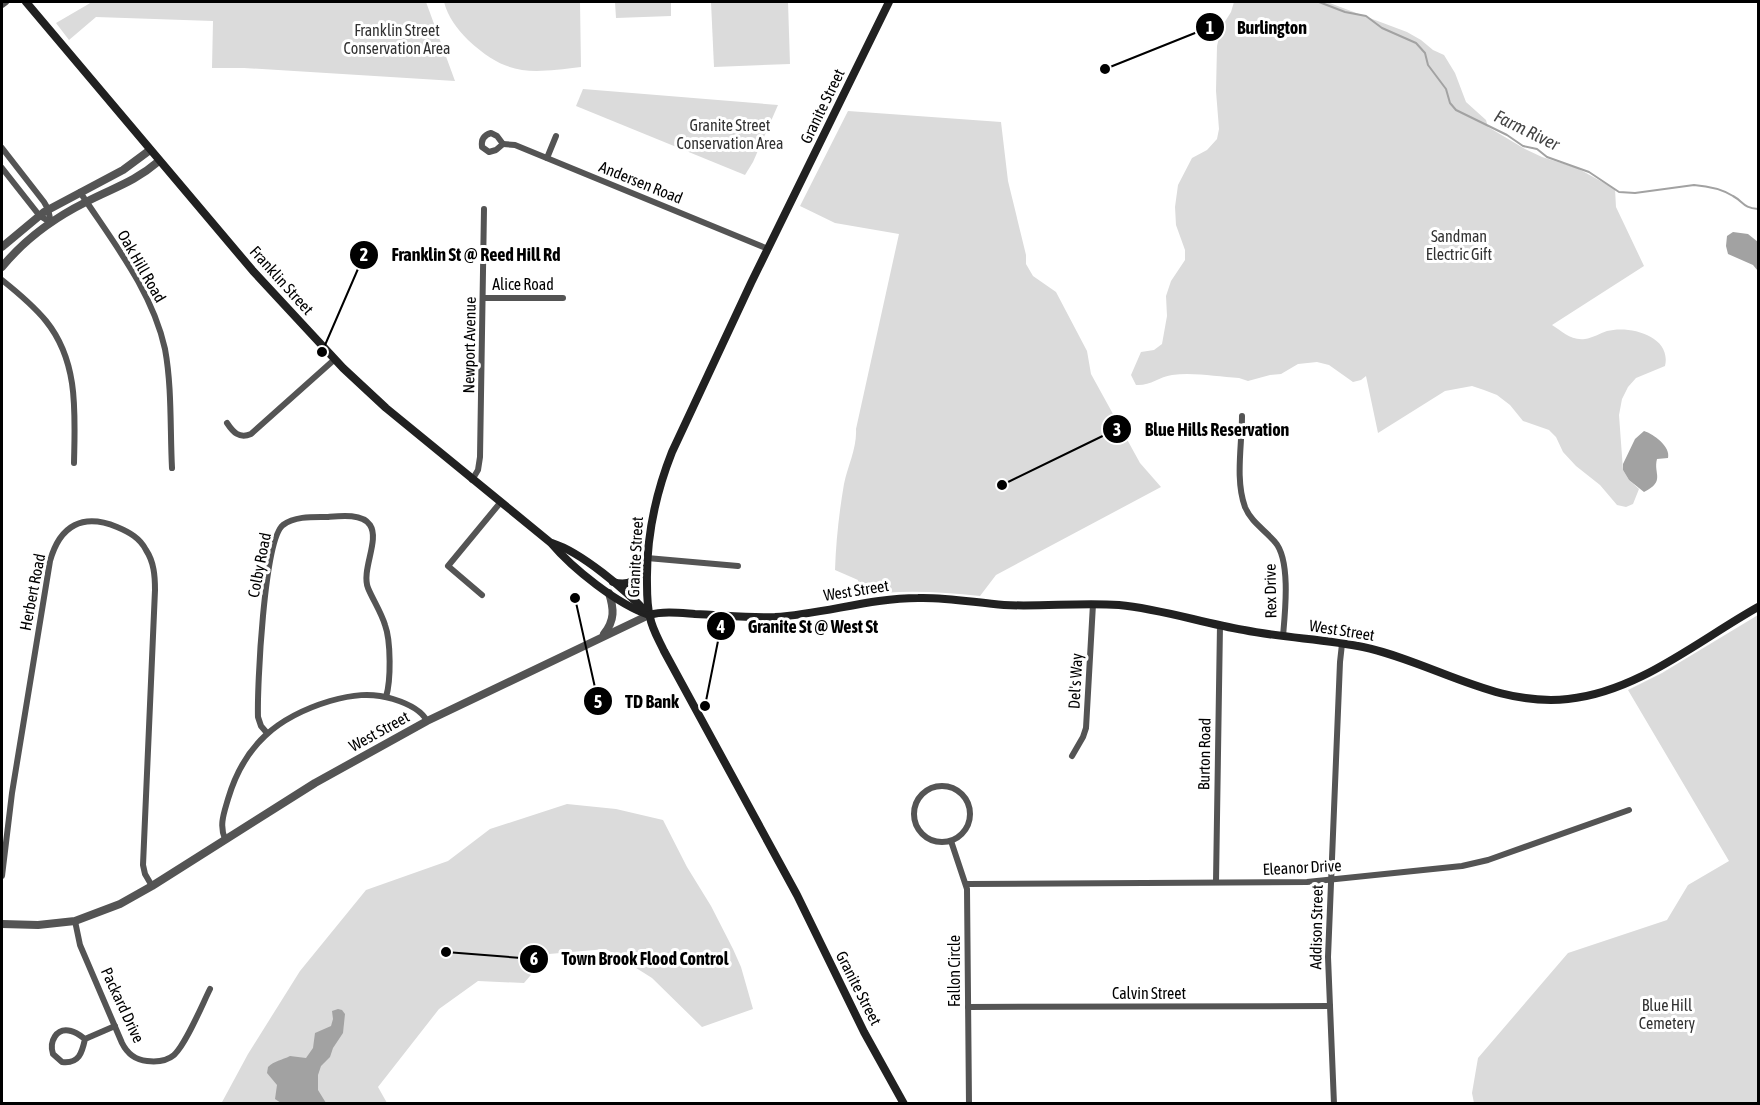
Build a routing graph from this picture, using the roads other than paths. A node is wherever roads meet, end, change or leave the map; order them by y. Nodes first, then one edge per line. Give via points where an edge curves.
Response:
1 (6, 2) edge
2 (26, 2) edge
3 (889, 2) edge
4 (2, 5) edge
5 (556, 136) dead end
6 (503, 144) dead end
7 (2, 148) edge
8 (150, 150) junction
9 (547, 158) junction
10 (159, 161) junction
11 (2, 168) edge
12 (80, 192) junction
13 (87, 202) junction
14 (48, 209) junction
15 (484, 209) dead end
16 (39, 215) junction
17 (51, 223) junction
18 (2, 247) edge
19 (768, 249) junction
20 (2, 267) edge
21 (2, 280) edge
22 (483, 298) junction
23 (563, 298) dead end
24 (335, 359) junction
25 (1242, 416) dead end
26 (227, 423) dead end
27 (74, 463) dead end
28 (172, 468) dead end
29 (472, 480) junction
30 (500, 503) junction
31 (551, 543) junction
32 (647, 560) junction
33 (738, 566) dead end
34 (611, 581) junction
35 (609, 593) junction
36 (482, 595) dead end
37 (1093, 604) junction
38 (1758, 607) edge
39 (649, 615) junction
40 (1220, 626) junction
41 (1283, 636) junction
42 (601, 637) junction
43 (1342, 644) junction
44 (386, 697) junction
45 (427, 721) junction
46 (267, 734) junction
47 (1072, 756) dead end
48 (1629, 810) dead end
49 (225, 839) junction
50 (951, 841) junction
51 (2, 876) edge
52 (1331, 880) junction
53 (1216, 882) junction
54 (967, 884) junction
55 (152, 886) junction
56 (75, 921) junction
57 (2, 924) edge
58 (210, 989) dead end
59 (968, 1006) junction
60 (1330, 1006) junction
61 (115, 1026) junction
62 (85, 1039) junction
63 (904, 1104) edge
64 (969, 1104) edge
65 (1334, 1104) edge

1 - 4 street
2 - 8 main road, Franklin Street
3 - 19 main road, Granite Street
5 - 9 street
6 - 9 street, Andersen Road
7 - 14 street
8 - 10 main road, Franklin Street
8 - 12 street via 123,170
9 - 19 street, Andersen Road
10 - 13 street via 132,182
10 - 24 main road, Franklin Street via 266,286
11 - 16 street
12 - 13 street, Oak Hill Road
12 - 14 street
13 - 17 street
13 - 28 street, Oak Hill Road via 139,283 156,320 167,364
14 - 16 street
14 - 17 street
15 - 22 street, Newport Avenue
16 - 17 street
16 - 18 street
17 - 20 street
19 - 32 main road, Granite Street via 665,470 652,512
21 - 27 street via 45,320 62,347 75,392
22 - 23 street, Alice Road
22 - 29 street, Newport Avenue via 480,457
24 - 26 street via 251,434 237,435
24 - 29 main road, Franklin Street via 379,402
25 - 41 street, Rex Drive via 1241,493 1251,518 1282,555
29 - 30 main road, Franklin Street
30 - 31 main road, Franklin Street
30 - 36 street via 448,566
31 - 34 main road, Franklin Street via 572,551
31 - 35 main road, Franklin Street
32 - 33 street
32 - 34 main road via 642,573 633,581
32 - 39 main road, Granite Street
34 - 39 main road, Franklin Street
35 - 39 main road, Franklin Street
35 - 42 street via 613,615
37 - 39 main road, West Street via 1010,605 920,598 780,616
37 - 40 main road, West Street via 1146,609
37 - 47 street, Del's Way via 1086,728
38 - 43 main road, West Street via 1627,683 1591,696 1560,700 1497,693 1411,661
39 - 42 street, West Street
39 - 63 main road, Granite Street via 668,659 797,895
40 - 41 main road, West Street
40 - 53 street, Burton Road
41 - 43 main road, West Street
42 - 45 street, West Street
43 - 52 street, Addison Street
44 - 45 street via 416,710
44 - 46 street via 365,694 316,705
44 - 46 street, Colby Road via 387,631 366,580 371,527 363,519 346,516 292,520 280,527 275,536 262,621 258,717
45 - 49 street, West Street
46 - 49 street via 248,755 235,778 221,824
48 - 52 street, Eleanor Drive via 1475,864
49 - 55 street, West Street
50 - 50 street via 968,826 969,807 958,791 935,788 920,798 915,820 928,838
50 - 54 street, Fallon Circle
51 - 55 street, Herbert Road via 50,561 57,543 69,529 96,521 139,540 154,570 143,861
52 - 53 street, Eleanor Drive
52 - 60 street, Addison Street
53 - 54 street, Eleanor Drive
54 - 59 street, Fallon Circle
55 - 56 street, West Street via 110,909
56 - 57 street, West Street
56 - 61 street, Packard Drive
58 - 61 street, Packard Drive via 180,1048 164,1060 146,1061 133,1056 124,1047
59 - 60 street, Calvin Street
59 - 64 street, Fallon Circle
60 - 65 street, Addison Street
61 - 62 street
62 - 62 street via 71,1031 61,1032 52,1042 53,1054 62,1062 74,1061 81,1055

